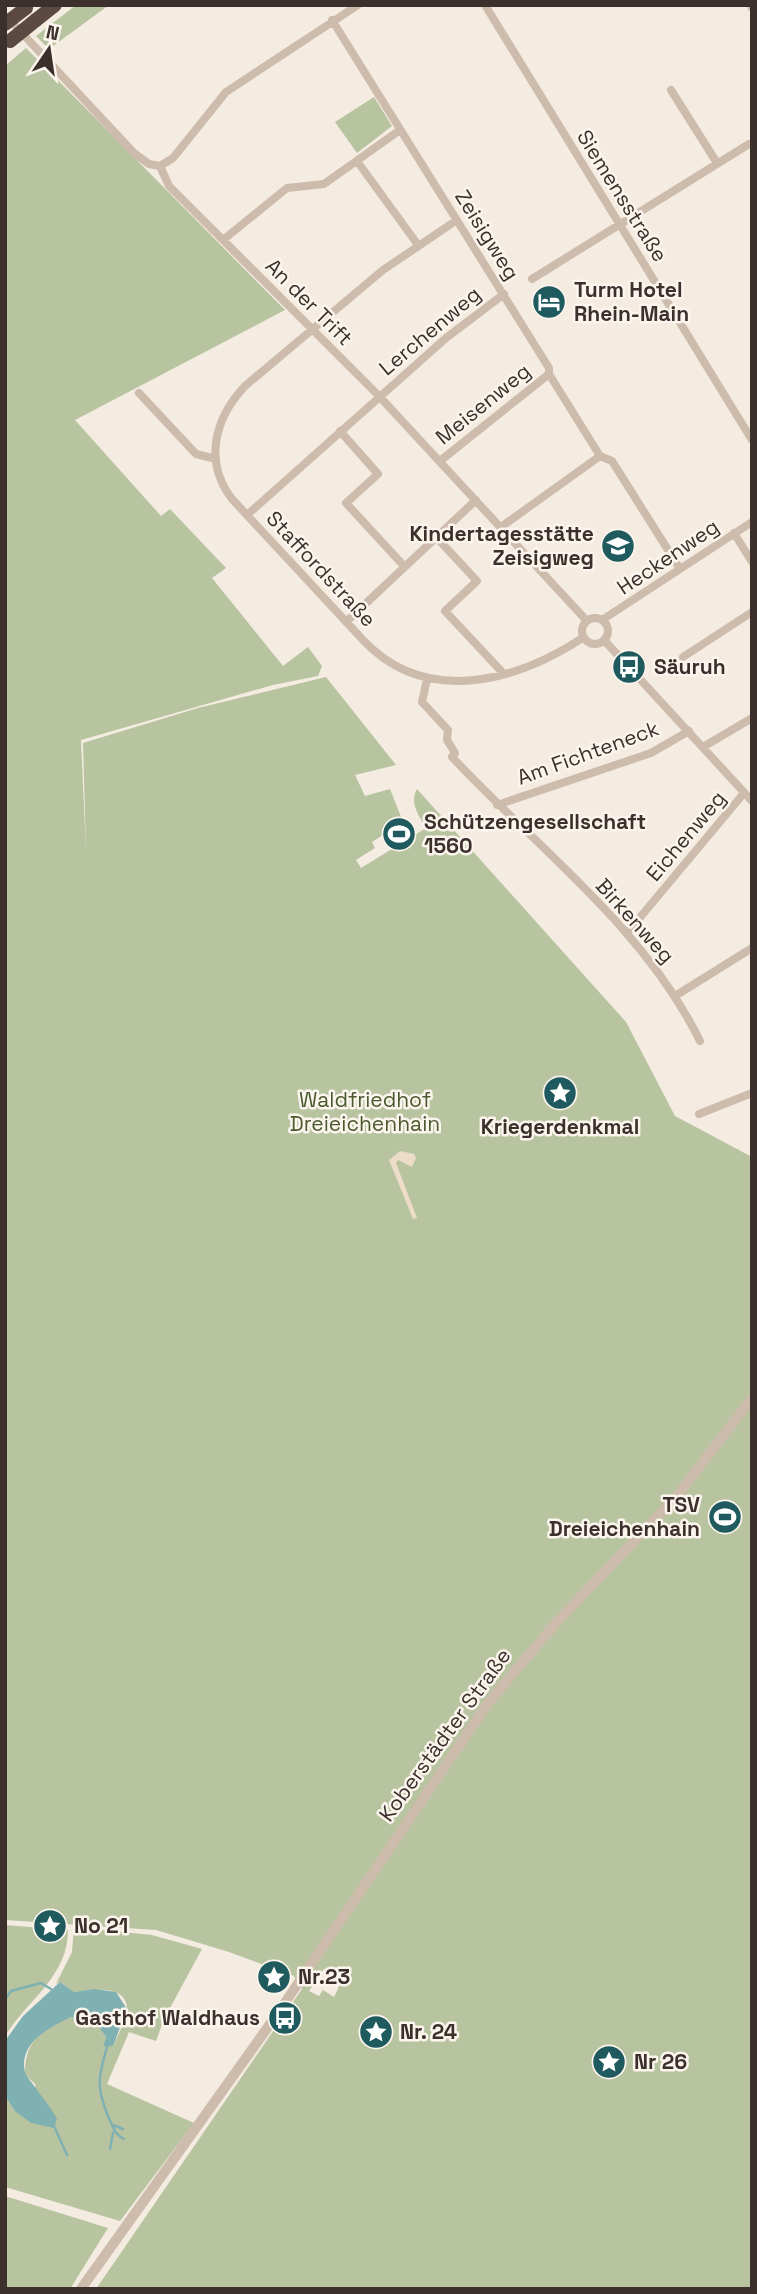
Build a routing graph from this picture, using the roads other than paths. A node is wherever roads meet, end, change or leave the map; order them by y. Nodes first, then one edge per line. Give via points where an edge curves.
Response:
1 (55, 5) edge
2 (358, 5) edge
3 (485, 5) edge
4 (27, 7) edge
5 (5, 15) edge
6 (332, 20) junction
7 (5, 24) edge
8 (8, 43) edge
9 (671, 90) dead end
10 (400, 130) junction
11 (749, 144) dead end
12 (357, 161) junction
13 (716, 163) junction
14 (160, 166) junction
15 (457, 220) junction
16 (620, 226) junction
17 (223, 240) junction
18 (418, 245) junction
19 (532, 279) dead end
20 (503, 294) junction
21 (313, 330) junction
22 (549, 374) junction
23 (139, 393) dead end
24 (379, 396) junction
25 (340, 431) junction
26 (752, 440) edge
27 (600, 456) junction
28 (216, 459) junction
29 (440, 461) junction
30 (476, 500) junction
31 (247, 515) junction
32 (752, 522) edge
33 (501, 527) junction
34 (734, 533) junction
35 (436, 537) junction
36 (752, 562) edge
37 (404, 566) junction
38 (680, 569) junction
39 (752, 612) edge
40 (602, 620) junction
41 (587, 621) junction
42 (346, 622) junction
43 (584, 637) junction
44 (604, 640) junction
45 (683, 656) dead end
46 (503, 673) junction
47 (427, 678) junction
48 (752, 718) edge
49 (689, 732) junction
50 (704, 747) junction
51 (744, 793) junction
52 (752, 801) edge
53 (497, 805) junction
54 (627, 933) junction
55 (752, 948) edge
56 (676, 996) junction
57 (700, 1041) dead end
58 (752, 1094) edge
59 (699, 1114) dead end
60 (752, 1398) edge
61 (81, 2289) edge

1 - 8 highway, bridge
2 - 6 street
3 - 16 street, Siemensstraße
4 - 7 highway, bridge
5 - 14 street, An der Trift via 134,153
6 - 10 street, Zeisigweg
6 - 14 street via 226,92 173,158
9 - 13 street
10 - 12 street
10 - 15 street, Zeisigweg
11 - 13 street
12 - 17 street via 320,186 287,188
12 - 18 street
13 - 16 street
14 - 17 street, An der Trift via 169,186
15 - 18 street, Staffordstraße
15 - 20 street, Zeisigweg
16 - 19 street
16 - 26 street, Siemensstraße
17 - 21 street, An der Trift
18 - 21 street, Staffordstraße
20 - 22 street, Zeisigweg via 550,368
20 - 24 street, Lerchenweg
21 - 24 street, An der Trift
21 - 28 street, Staffordstraße via 251,380 228,406 216,434
22 - 27 street, Zeisigweg
22 - 29 street, Meisenweg
23 - 28 street via 195,454
24 - 25 street, Lerchenweg
24 - 29 street, An der Trift
25 - 31 street, Lerchenweg
25 - 37 street via 379,474 346,503
27 - 33 street
27 - 38 street, Zeisigweg via 612,461
28 - 31 street, Staffordstraße via 223,485
29 - 30 street, An der Trift
30 - 33 street, An der Trift
30 - 35 street
31 - 42 street, Staffordstraße
32 - 34 street, Heckenweg
33 - 41 street, An der Trift
34 - 36 street
34 - 38 street, Heckenweg
35 - 37 street
35 - 46 street via 477,581 445,611
37 - 42 street
38 - 40 street, Heckenweg
39 - 45 street
40 - 41 street
40 - 44 street via 608,632
41 - 43 street via 582,628
42 - 47 street, Staffordstraße via 381,658
43 - 44 street via 593,643
43 - 46 street, Staffordstraße
44 - 49 street
46 - 47 street, Staffordstraße via 469,681
47 - 53 street, Birkenweg via 422,702 446,729 455,751 452,757
48 - 50 street
49 - 50 street
49 - 53 street, Am Fichteneck via 651,753
50 - 51 street
51 - 52 street
51 - 54 street, Eichenweg
53 - 54 street, Birkenweg
54 - 56 street, Birkenweg
55 - 56 street
56 - 57 street, Birkenweg
58 - 59 street
60 - 61 street, Koberstädter Straße via 677,1496 488,1703 278,2013

